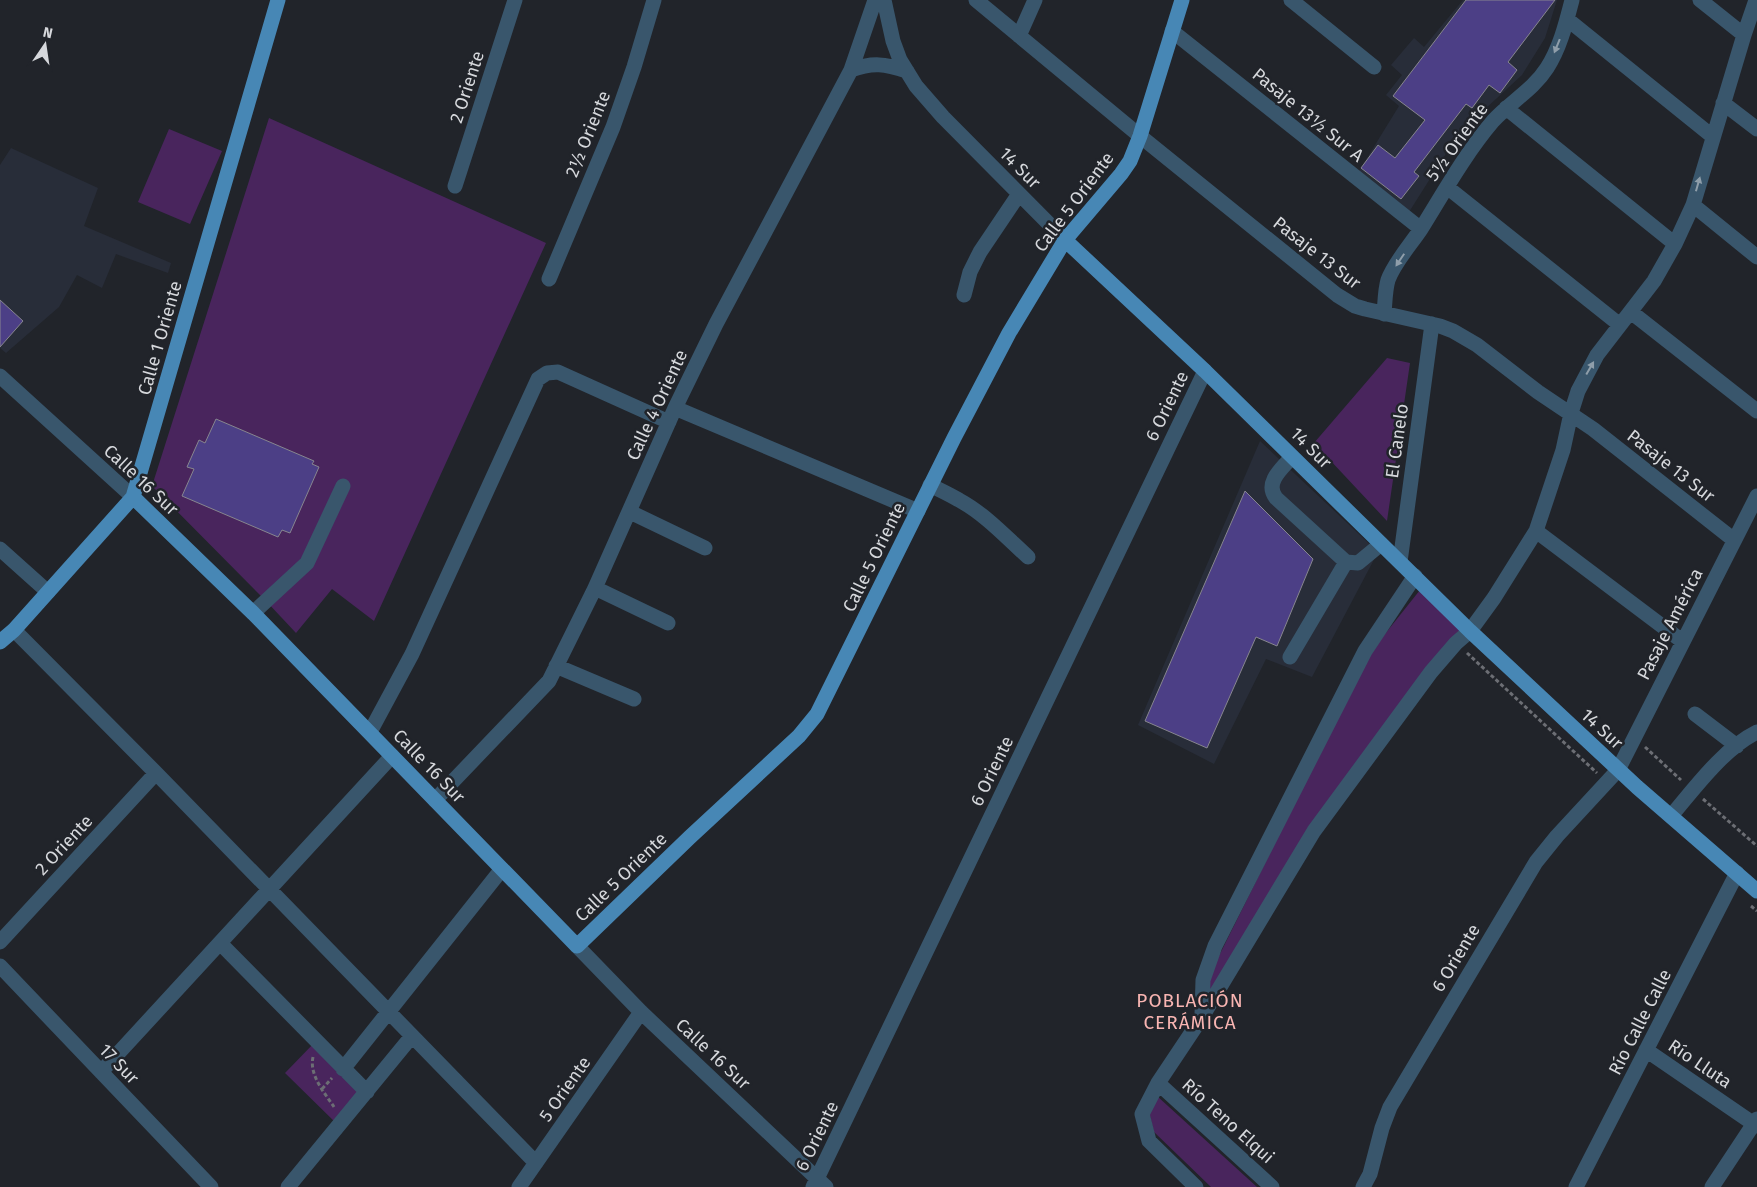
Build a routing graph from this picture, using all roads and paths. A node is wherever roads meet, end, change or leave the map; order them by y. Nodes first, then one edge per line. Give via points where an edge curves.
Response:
1 (278, 0) edge
2 (515, 0) edge
3 (654, 0) edge
4 (876, 0) edge
5 (884, 0) edge
6 (976, 0) edge
7 (1035, 0) edge
8 (1182, 0) edge
9 (1291, 0) edge
10 (1572, 0) edge
11 (1700, 0) edge
12 (1756, 4) edge
13 (1567, 19) junction
14 (1172, 31) junction
15 (1744, 35) junction
16 (1019, 36) junction
17 (1374, 67) dead end
18 (851, 70) junction
19 (907, 71) junction
20 (1723, 103) junction
21 (1506, 108) junction
22 (1757, 129) edge
23 (1140, 136) junction
24 (1712, 136) junction
25 (455, 186) dead end
26 (1447, 187) junction
27 (1019, 194) junction
28 (1692, 204) junction
29 (1421, 229) junction
30 (1065, 240) junction
31 (1675, 244) junction
32 (1757, 257) edge
33 (549, 279) dead end
34 (964, 295) dead end
35 (1631, 312) junction
36 (1384, 314) junction
37 (1432, 324) junction
38 (1620, 325) junction
39 (1205, 371) junction
40 (0, 376) edge
41 (1757, 412) edge
42 (1571, 413) junction
43 (672, 415) junction
44 (1292, 457) junction
45 (343, 486) dead end
46 (930, 486) junction
47 (1757, 496) edge
48 (134, 498) junction
49 (918, 511) junction
50 (630, 512) junction
51 (1536, 531) junction
52 (1734, 540) junction
53 (1381, 544) junction
54 (704, 548) dead end
55 (0, 549) edge
56 (1028, 557) dead end
57 (1346, 562) junction
58 (1400, 562) junction
59 (1414, 576) junction
60 (596, 588) junction
61 (48, 592) junction
62 (253, 613) junction
63 (668, 623) dead end
64 (14, 630) junction
65 (1470, 631) junction
66 (1682, 640) junction
67 (0, 642) edge
68 (1290, 657) dead end
69 (556, 666) junction
70 (634, 699) dead end
71 (1695, 714) dead end
72 (370, 732) junction
73 (1757, 732) edge
74 (1737, 746) junction
75 (392, 756) junction
76 (1618, 770) junction
77 (156, 773) junction
78 (435, 800) junction
79 (1671, 816) junction
80 (502, 869) junction
81 (1737, 873) junction
82 (269, 890) junction
83 (1757, 891) edge
84 (0, 942) edge
85 (220, 943) junction
86 (577, 946) junction
87 (0, 966) edge
88 (388, 1012) junction
89 (641, 1012) junction
90 (1202, 1017) junction
91 (412, 1036) junction
92 (316, 1041) junction
93 (1646, 1050) junction
94 (343, 1069) junction
95 (101, 1072) junction
96 (1158, 1083) junction
97 (367, 1092) junction
98 (344, 1120) junction
99 (1756, 1123) edge
100 (536, 1162) junction
101 (819, 1184) edge
102 (211, 1187) edge
103 (288, 1187) edge
104 (519, 1187) edge
105 (1196, 1187) edge
106 (1272, 1187) edge
107 (1363, 1187) edge
108 (1576, 1187) edge
109 (1712, 1187) edge

1 - 48 main road, Calle 1 Oriente
2 - 25 street, 2 Oriente
3 - 33 street, 2½ Oriente via 616,120
4 - 18 street, Calle 4 Oriente
5 - 19 street, 14 Sur via 893,41
6 - 16 street, Pasaje 13 Sur
7 - 16 street
8 - 14 main road, Calle 5 Oriente
9 - 17 street
10 - 13 street, 5½ Oriente
11 - 15 street
12 - 15 street
13 -> 21 street, 5½ Oriente via 1548,67
13 - 24 street
14 - 23 main road, Calle 5 Oriente
14 - 29 street, Pasaje 13½ Sur A
15 - 20 street
16 - 23 street, Pasaje 13 Sur
18 - 19 street via 878,64
18 - 43 street, Calle 4 Oriente via 716,324
19 - 27 street, 14 Sur via 943,117
20 - 22 street
20 - 24 street
21 - 26 street, 5½ Oriente via 1467,155
21 - 31 street
23 - 30 main road, Calle 5 Oriente via 1121,174
23 - 36 street, Pasaje 13 Sur via 1337,295 1355,306
28 -> 24 street
26 - 29 street, 5½ Oriente
26 - 38 street
27 - 30 street, 14 Sur
27 - 34 street via 980,252
28 - 31 street
28 - 32 street
29 -> 36 street, 5½ Oriente via 1391,274
30 - 39 main road, 14 Sur
30 - 46 main road, Calle 5 Oriente via 1010,333
31 - 35 street
35 - 38 street
35 - 41 street
36 - 37 street, Pasaje 13 Sur
37 - 42 street, Pasaje 13 Sur via 1478,345 1538,392
37 - 58 street, El Canelo
42 -> 38 street via 1590,367
39 - 44 main road, 14 Sur
39 - 101 street, 6 Oriente
40 - 48 street, Calle 16 Sur
42 - 51 street via 1563,450
42 - 52 street, Pasaje 13 Sur
43 - 49 street
43 - 50 street, Calle 4 Oriente
43 - 72 street via 563,373 552,371 538,379 412,654
44 - 53 main road, 14 Sur
44 - 57 street via 1274,480 1272,493
45 - 62 street via 307,563
46 - 49 main road, Calle 5 Oriente
46 - 56 street via 960,500
47 - 52 street, Pasaje América
48 - 61 main road, Calle 1 Oriente
48 - 62 main road, Calle 16 Sur
49 - 86 main road, Calle 5 Oriente via 821,707 808,727
50 - 54 street
50 - 60 street, Calle 4 Oriente
51 - 65 street
51 - 66 street
52 - 66 street, Pasaje América
53 - 57 street via 1358,563
53 - 58 main road, 14 Sur
55 - 61 street
57 - 68 street
58 - 59 main road, 14 Sur
59 - 65 main road, 14 Sur
59 - 90 street via 1366,651 1215,946 1203,980
60 - 63 street
60 - 69 street, Calle 4 Oriente
61 - 64 main road, Calle 1 Oriente
62 - 72 main road, Calle 16 Sur
64 - 67 main road, Calle 1 Oriente
64 - 77 street
65 - 76 main road, 14 Sur
65 - 90 street via 1431,672 1314,831
66 - 76 street, Pasaje América
69 - 70 street
69 - 78 street, Calle 4 Oriente via 549,681
71 - 74 street
72 - 75 main road, Calle 16 Sur
73 - 74 street
74 - 79 street via 1701,780
75 - 78 main road, Calle 16 Sur
75 - 82 street
76 - 79 main road, 14 Sur
76 - 107 street, 6 Oriente via 1530,870 1390,1107
77 - 82 street
77 - 84 street, 2 Oriente
78 - 80 main road, Calle 16 Sur
79 - 81 main road, 14 Sur
80 - 86 main road, Calle 16 Sur
80 - 88 street
81 - 83 main road, 14 Sur
81 - 93 street, Río Calle Calle
82 - 85 street
82 - 88 street
85 - 92 street
85 - 95 street
86 - 89 street, Calle 16 Sur
87 - 95 street, 17 Sur
88 - 91 street
88 - 94 street
89 - 100 street, 5 Oriente
89 - 101 street, Calle 16 Sur
90 - 96 street
91 - 97 street
91 - 100 street
92 - 94 street
92 - 98 path via 311,1064 317,1082
93 - 99 street, Río Lluta
93 - 108 street, Río Calle Calle
94 - 97 street
95 - 102 street, 17 Sur
96 - 105 street via 1142,1114 1149,1141
96 - 106 street, Río Teno Elqui
97 - 98 street
98 - 103 street
99 - 109 street
100 - 104 street, 5 Oriente

